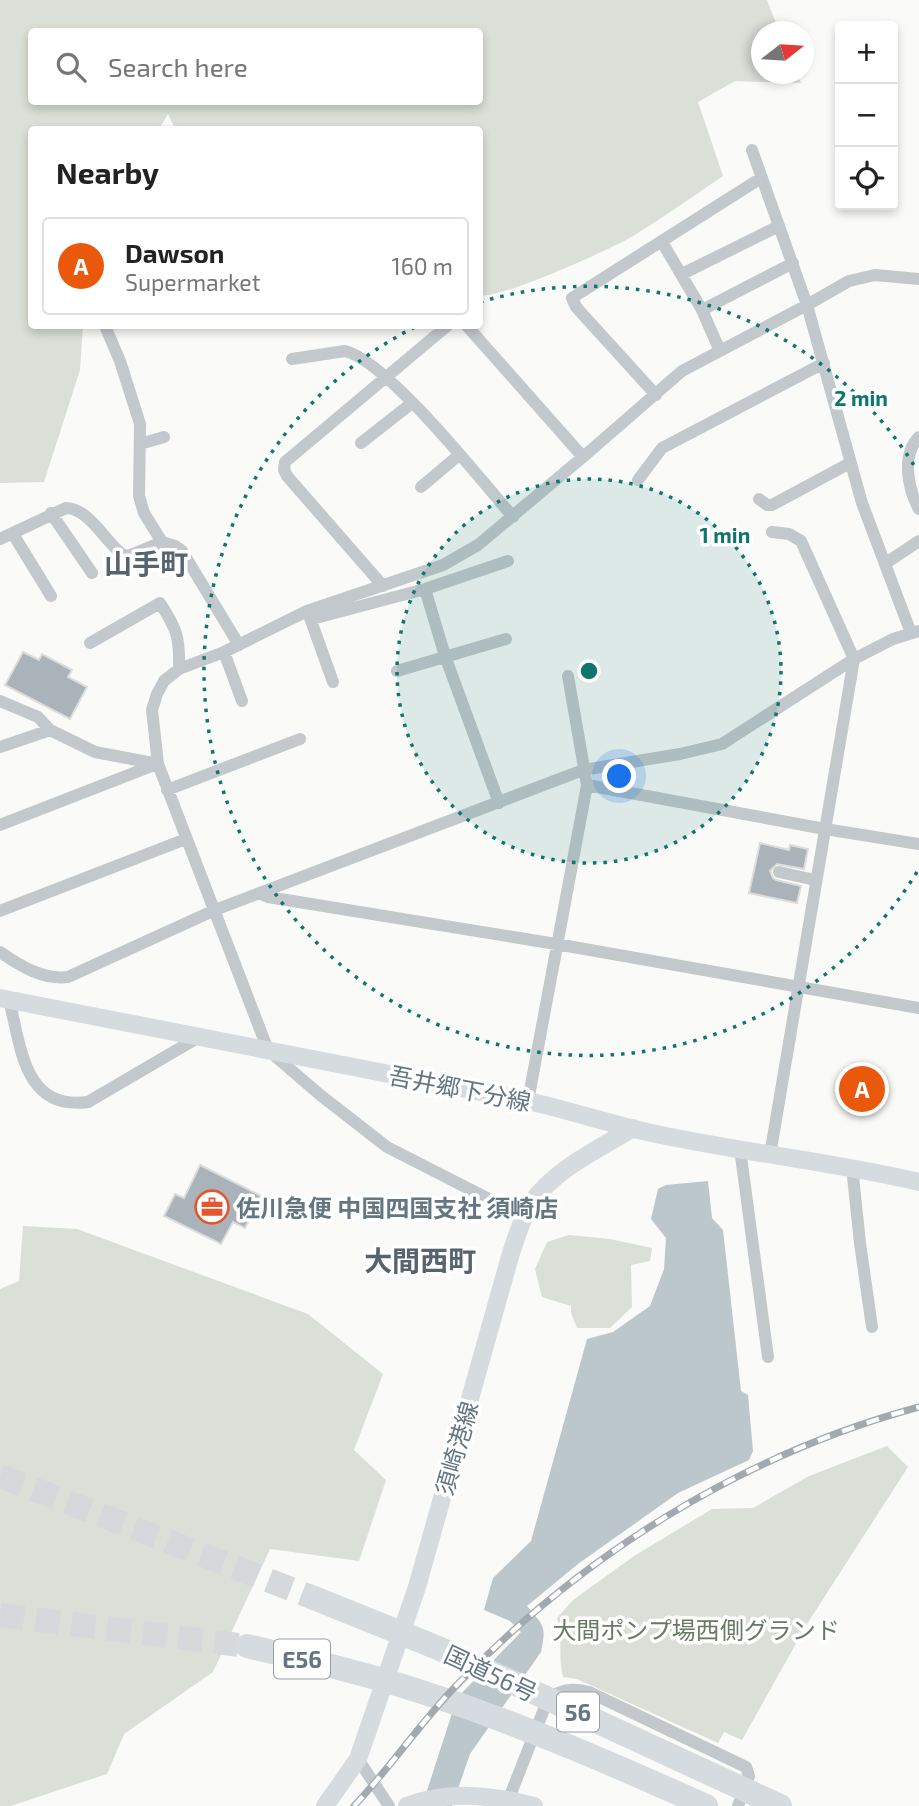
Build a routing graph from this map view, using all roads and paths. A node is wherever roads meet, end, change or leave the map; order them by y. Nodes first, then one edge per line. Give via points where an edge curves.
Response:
1 (752, 150) dead end
2 (761, 178) junction
3 (779, 226) junction
4 (662, 242) junction
5 (793, 263) junction
6 (682, 274) junction
7 (919, 279) edge
8 (807, 305) junction
9 (702, 310) junction
10 (106, 329) edge
11 (443, 329) edge
12 (470, 329) edge
13 (720, 351) junction
14 (292, 359) dead end
15 (824, 363) junction
16 (385, 376) junction
17 (656, 395) junction
18 (412, 403) junction
19 (163, 437) dead end
20 (919, 437) edge
21 (362, 443) dead end
22 (140, 444) junction
23 (459, 454) junction
24 (583, 457) junction
25 (850, 463) junction
26 (638, 480) dead end
27 (421, 487) dead end
28 (759, 499) dead end
29 (919, 509) edge
30 (51, 513) junction
31 (513, 517) junction
32 (772, 532) dead end
33 (13, 534) junction
34 (0, 539) edge
35 (919, 541) edge
36 (162, 542) junction
37 (508, 561) dead end
38 (886, 564) junction
39 (92, 573) dead end
40 (383, 586) junction
41 (425, 589) junction
42 (51, 596) dead end
43 (310, 615) junction
44 (915, 632) edge
45 (506, 639) dead end
46 (90, 643) dead end
47 (239, 645) junction
48 (224, 652) junction
49 (445, 656) junction
50 (854, 659) junction
51 (179, 669) junction
52 (397, 671) dead end
53 (568, 677) dead end
54 (333, 682) dead end
55 (0, 701) edge
56 (242, 701) dead end
57 (50, 730) junction
58 (300, 739) dead end
59 (0, 747) edge
60 (158, 764) junction
61 (583, 770) junction
62 (587, 785) junction
63 (167, 790) junction
64 (499, 803) junction
65 (0, 825) edge
66 (825, 829) junction
67 (186, 838) junction
68 (919, 844) edge
69 (779, 872) dead end
70 (815, 880) junction
71 (258, 894) junction
72 (215, 910) junction
73 (0, 911) edge
74 (556, 944) junction
75 (0, 952) edge
76 (796, 988) junction
77 (4, 999) edge
78 (919, 1008) edge
79 (200, 1037) junction
80 (268, 1050) junction
81 (528, 1101) junction
82 (633, 1128) junction
83 (740, 1150) junction
84 (770, 1155) junction
85 (852, 1167) junction
86 (919, 1182) edge
87 (524, 1217) junction
88 (872, 1327) dead end
89 (768, 1357) dead end
90 (314, 1598) tunnel mouth
91 (247, 1646) tunnel mouth
92 (358, 1759) junction
93 (325, 1806) edge
94 (389, 1806) edge
95 (407, 1806) edge
96 (506, 1806) edge
97 (534, 1806) edge
98 (706, 1806) edge
99 (738, 1806) edge
100 (780, 1806) edge

1 - 2 street
2 - 3 street
2 - 4 street
3 - 5 street
3 - 6 street
4 - 6 street
4 - 17 street via 572,298
5 - 8 street
5 - 9 street
6 - 9 street
7 - 8 street via 862,276
8 - 13 street
8 - 15 street
9 - 13 street
10 - 22 street via 138,413
11 - 16 street
12 - 24 street
13 - 17 street via 682,371
14 - 16 street via 345,351
15 - 25 street
15 - 26 street via 662,448
16 - 18 street
16 - 40 street via 285,462 284,470
17 - 24 street
18 - 21 street
18 - 23 street
19 - 22 street
20 - 29 street via 909,452 908,471
22 - 36 street via 139,496
23 - 27 street
23 - 31 street
24 - 31 street
25 - 28 street via 772,505
25 - 38 street
30 - 33 street
30 - 36 street via 77,510 123,555
30 - 39 street
31 - 40 street via 452,560
32 - 50 street via 801,541
33 - 34 street
33 - 42 street
35 - 38 street
36 - 47 street via 182,551
37 - 41 street
38 - 44 street
40 - 43 street
41 - 43 street
41 - 49 street
43 - 47 street
43 - 54 street
44 - 50 street
45 - 49 street
46 - 51 street via 160,603 180,642
47 - 48 street
48 - 51 street
48 - 56 street
49 - 52 street
49 - 64 street
50 - 61 street via 722,744
50 - 66 street
51 - 60 street via 164,681 152,710
53 - 61 street
55 - 57 street via 38,718
57 - 59 street
57 - 60 street via 95,752
58 - 63 street
60 - 63 street
60 - 65 street
61 - 62 street
61 - 64 street
62 - 66 street
62 - 74 street
63 - 67 street
64 - 71 street
66 - 68 street
66 - 70 street
67 - 72 street
67 - 73 street
69 - 70 street
70 - 76 street
71 - 72 street
71 - 74 street
72 - 75 street via 68,977 53,978
72 - 80 street
74 - 76 street
74 - 81 street
76 - 78 street
76 - 84 street
77 - 79 main road, 吾井郷下分線
77 - 79 street via 31,1080 58,1101 88,1102
79 - 80 main road, 吾井郷下分線
80 - 81 main road, 吾井郷下分線
80 - 87 street via 387,1147
81 - 82 main road, 吾井郷下分線
82 - 83 main road, 吾井郷下分線
82 - 87 main road, 須崎港線 via 556,1177
83 - 84 main road, 吾井郷下分線
83 - 89 street
84 - 85 main road, 吾井郷下分線
85 - 86 main road, 吾井郷下分線
85 - 88 street
87 - 92 main road, 須崎港線 via 417,1587
90 - 100 highway, 国道56号 / 56 via 504,1678
91 - 98 highway, E56 via 426,1693 509,1722
92 - 93 main road, 須崎港線
92 - 94 street
95 - 97 main road via 438,1797 487,1796
96 - 99 street via 548,1699 576,1689 746,1767 749,1776

